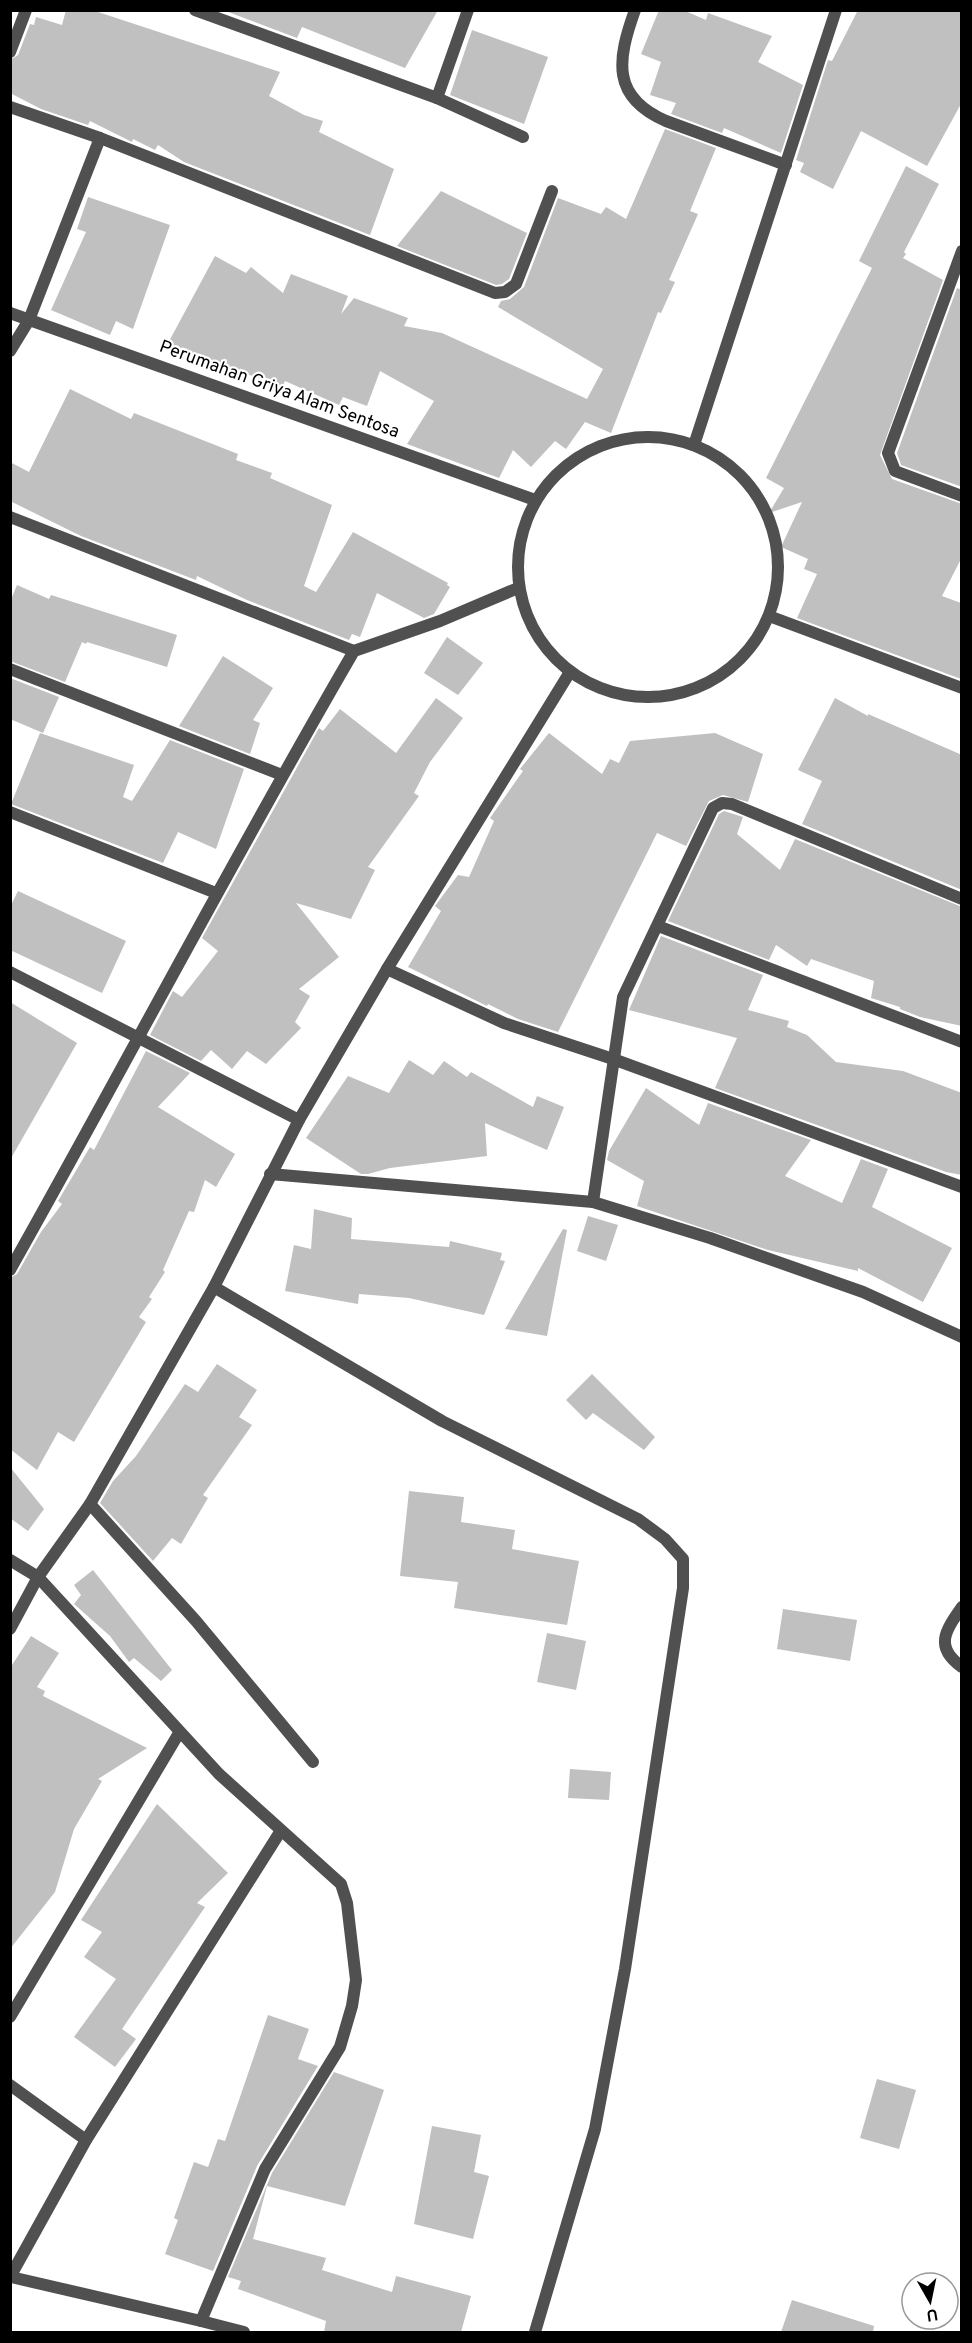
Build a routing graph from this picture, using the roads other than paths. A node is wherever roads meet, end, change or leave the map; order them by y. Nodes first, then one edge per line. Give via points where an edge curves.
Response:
1 (26, 10) edge
2 (195, 10) edge
3 (468, 10) edge
4 (635, 10) edge
5 (836, 10) edge
6 (10, 52) edge
7 (436, 98) junction
8 (10, 107) edge
9 (523, 137) dead end
10 (100, 138) junction
11 (786, 165) junction
12 (552, 191) dead end
13 (962, 251) edge
14 (10, 313) edge
15 (28, 320) junction
16 (10, 351) edge
17 (693, 445) junction
18 (962, 496) edge
19 (535, 500) junction
20 (10, 517) edge
21 (518, 588) junction
22 (769, 616) junction
23 (354, 651) junction
24 (10, 669) edge
25 (570, 672) junction
26 (962, 688) edge
27 (282, 775) junction
28 (10, 812) edge
29 (216, 893) junction
30 (962, 899) edge
31 (658, 926) junction
32 (387, 969) junction
33 (10, 972) edge
34 (139, 1039) junction
35 (962, 1042) edge
36 (614, 1059) junction
37 (299, 1120) junction
38 (270, 1174) junction
39 (962, 1186) edge
40 (593, 1202) junction
41 (10, 1270) edge
42 (214, 1287) junction
43 (962, 1337) edge
44 (90, 1504) junction
45 (10, 1560) edge
46 (38, 1577) junction
47 (962, 1606) edge
48 (10, 1629) edge
49 (962, 1667) edge
50 (179, 1733) junction
51 (313, 1762) dead end
52 (280, 1832) junction
53 (10, 2017) edge
54 (10, 2085) edge
55 (86, 2140) junction
56 (11, 2277) edge
57 (201, 2321) junction
58 (244, 2332) edge
59 (535, 2332) edge

1 - 6 street
2 - 7 street
3 - 7 street
4 - 11 street via 624,40 622,69 625,88 636,103 666,121
5 - 11 street
7 - 9 street
8 - 10 street
10 - 12 street via 495,293 505,292 516,284
10 - 15 street
11 - 17 street
13 - 18 street via 888,453 895,471
14 - 15 street, Perumahan Griya Alam Sentosa
15 - 16 street
15 - 19 street, Perumahan Griya Alam Sentosa
17 - 19 street via 664,438 604,444 577,457 554,476
17 - 22 street via 720,458 742,477 773,528 777,588
19 - 21 street via 517,558
20 - 23 street
21 - 23 street
21 - 25 street via 528,620 545,648
22 - 25 street via 748,650 719,676 682,692 644,697 605,689
22 - 26 street
23 - 27 street
24 - 27 street
25 - 32 street
27 - 29 street
28 - 29 street
29 - 34 street
30 - 31 street via 722,802 709,815
31 - 35 street
31 - 36 street via 623,997
32 - 36 street via 504,1023
32 - 37 street
33 - 34 street
34 - 37 street
34 - 41 street
36 - 39 street
36 - 40 street
37 - 38 street
38 - 40 street
38 - 42 street
40 - 43 street via 863,1292
42 - 44 street
42 - 59 street via 441,1421 638,1519 683,1559 683,1588 627,1957 595,2129
44 - 46 street
44 - 51 street via 196,1622
45 - 46 street
46 - 48 street
46 - 50 street
47 - 49 street via 948,1627 944,1649
50 - 52 street
50 - 53 street
52 - 55 street
52 - 57 street via 340,1884 347,1903 354,1955 352,2006 340,2047 265,2169
54 - 55 street
55 - 56 street
56 - 57 street
57 - 58 street

